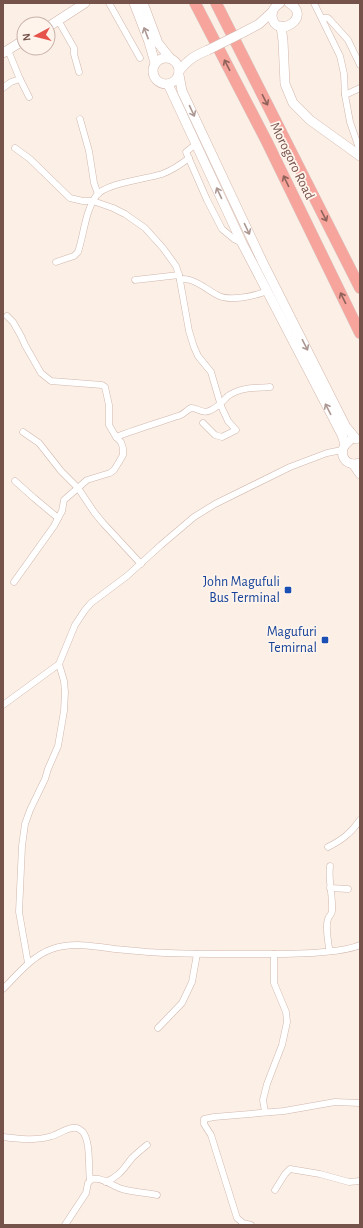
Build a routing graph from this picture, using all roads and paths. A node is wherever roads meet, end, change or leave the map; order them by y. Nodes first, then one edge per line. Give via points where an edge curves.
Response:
1 (85, 3) edge
2 (108, 3) edge
3 (134, 3) edge
4 (143, 3) edge
5 (195, 3) edge
6 (216, 3) edge
7 (289, 3) edge
8 (314, 3) edge
9 (275, 7) edge
10 (322, 18) junction
11 (58, 20) joint
12 (258, 24) junction
13 (279, 25) junction
14 (16, 45) edge
15 (5, 51) edge
16 (192, 57) junction
17 (140, 58) dead end
18 (172, 58) junction
19 (155, 63) junction
20 (360, 65) edge
21 (79, 72) dead end
22 (179, 73) junction
23 (20, 79) junction
24 (168, 84) junction
25 (3, 88) edge
26 (360, 88) edge
27 (345, 95) junction
28 (29, 97) dead end
29 (80, 119) dead end
30 (196, 144) junction
31 (15, 148) dead end
32 (360, 151) edge
33 (360, 156) edge
34 (189, 158) junction
35 (98, 194) junction
36 (93, 201) junction
37 (242, 243) junction
38 (56, 262) dead end
39 (180, 277) junction
40 (135, 280) dead end
41 (360, 288) edge
42 (267, 291) junction
43 (7, 316) dead end
44 (360, 333) edge
45 (270, 387) dead end
46 (221, 405) junction
47 (203, 423) dead end
48 (23, 432) dead end
49 (116, 437) junction
50 (358, 440) edge
51 (343, 447) junction
52 (356, 463) edge
53 (360, 474) edge
54 (16, 481) dead end
55 (78, 488) junction
56 (58, 518) junction
57 (141, 564) junction
58 (14, 582) dead end
59 (59, 664) junction
60 (3, 705) edge
61 (360, 820) edge
62 (328, 847) dead end
63 (330, 866) dead end
64 (330, 888) junction
65 (348, 889) dead end
66 (360, 945) edge
67 (331, 951) junction
68 (197, 954) junction
69 (274, 954) junction
70 (28, 963) junction
71 (3, 989) edge
72 (158, 1028) dead end
73 (360, 1102) edge
74 (265, 1112) junction
75 (3, 1137) edge
76 (147, 1145) dead end
77 (90, 1180) junction
78 (360, 1181) edge
79 (106, 1182) junction
80 (275, 1190) dead end
81 (157, 1195) dead end
82 (65, 1225) edge
83 (252, 1225) edge

1 - 11 street
2 - 17 street
19 -> 3 street
4 - 18 street via 158,43
44 -> 5 highway, Morogoro Road via 267,142
6 -> 41 highway, Morogoro Road
7 - 13 street via 296,10 296,20 291,25
8 - 10 street
9 - 12 street
9 - 13 street via 273,19
10 - 20 street via 328,18 348,40
10 - 27 street via 340,56
11 - 21 street via 74,48
12 - 13 street
12 - 16 street, bridge
13 - 33 street via 283,41 285,84 293,103 310,120
14 - 15 street
15 - 23 street
16 - 18 street
16 - 22 street
18 - 19 street via 163,57
18 - 22 street via 178,64
19 - 24 street via 154,77 162,84
22 - 24 street via 175,81
22 -> 50 street via 182,92 263,263 346,427
23 - 25 street
23 - 28 street
24 - 30 street
26 - 27 street
27 - 32 street via 350,122
29 - 35 street
30 - 34 street via 186,152
37 -> 30 street
31 - 36 street via 70,198
34 - 35 street via 176,169 124,182
34 - 37 street via 222,229
35 - 36 street
36 - 38 street via 78,252
36 - 39 street via 125,214 145,228 176,266
37 - 42 street
39 - 40 street
39 - 42 street via 226,298
39 - 46 street via 191,340 198,356 211,372
51 -> 42 street via 342,435
43 - 49 street via 13,322 41,373 51,382 105,387 109,405 109,425
45 - 46 street via 250,388 233,393
46 - 47 street via 228,421 236,430 222,437
46 - 49 street via 206,412 190,409 183,415
48 - 55 street via 39,443
49 - 55 street via 121,442 123,454 116,468 104,476 87,480
50 - 51 street via 350,440
51 - 52 street via 343,457 350,463
51 - 57 street via 290,467 215,504 194,517
52 - 53 street
54 - 56 street
55 - 56 street via 64,500
55 - 57 street via 98,517
56 - 58 street
57 - 59 street via 85,610 75,624
59 - 60 street
59 - 70 street via 65,692 58,746 30,810 22,846 19,912
61 - 62 street via 352,832
63 - 64 street
64 - 65 street
64 - 67 street via 332,912 327,924
66 - 67 street
67 - 69 street
68 - 69 street
68 - 70 street via 67,945 42,953
68 - 72 street via 192,982 182,1003
69 - 74 street via 274,983 286,1012 287,1022 263,1100
70 - 71 street
73 - 74 street via 335,1102
74 - 83 street via 206,1118 203,1122 211,1135 237,1218
75 - 77 street via 44,1138 70,1128 78,1128 87,1144
76 - 79 street via 115,1178
77 - 79 street via 96,1178
77 - 82 street via 86,1193
78 - 80 street via 349,1182 290,1169
79 - 81 street via 121,1188

